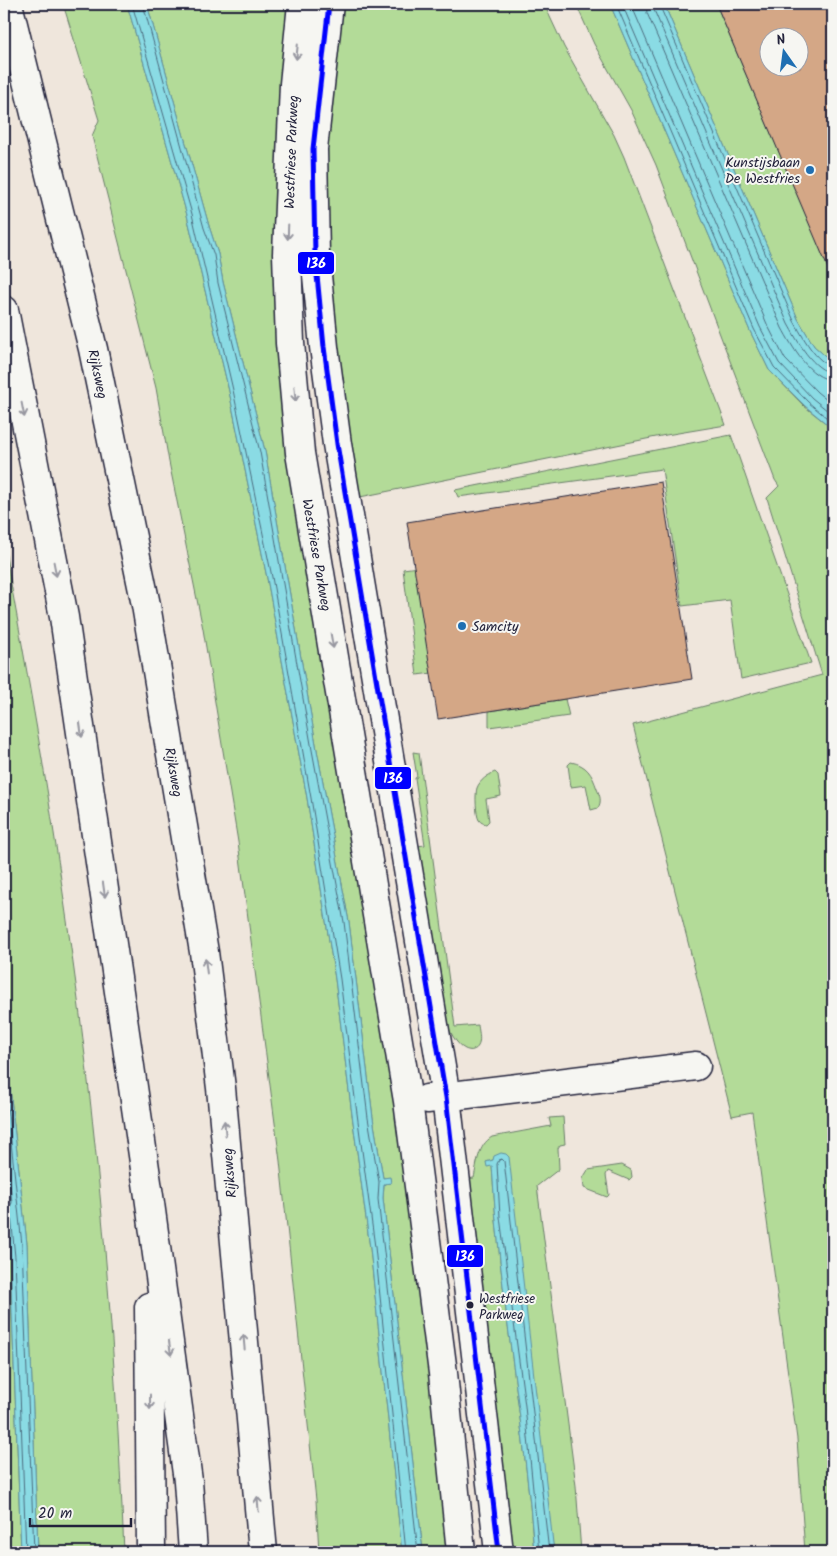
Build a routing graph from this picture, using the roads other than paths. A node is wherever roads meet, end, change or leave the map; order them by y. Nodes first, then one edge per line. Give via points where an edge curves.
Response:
1 (8, 4) edge
2 (302, 4) edge
3 (329, 4) edge
4 (4, 310) edge
5 (696, 1066) dead end
6 (446, 1097) junction
7 (408, 1101) junction
8 (149, 1196) junction
9 (151, 1552) edge
10 (193, 1552) edge
11 (263, 1552) edge
12 (461, 1552) edge
13 (499, 1552) edge

11 -> 1 main road, Rijksweg via 222,1098 204,952 146,605 97,368
2 -> 7 main road, Westfriese Parkweg via 294,84 287,254 290,342 300,453
3 - 6 main road, Westfriese Parkweg via 313,149 316,255 324,347 340,463
4 -> 8 main road via 64,617
5 - 6 main road
6 - 7 main road
6 - 13 main road, Westfriese Parkweg
7 - 12 main road, Westfriese Parkweg via 443,1373
8 -> 9 main road
8 -> 10 main road via 188,1481

